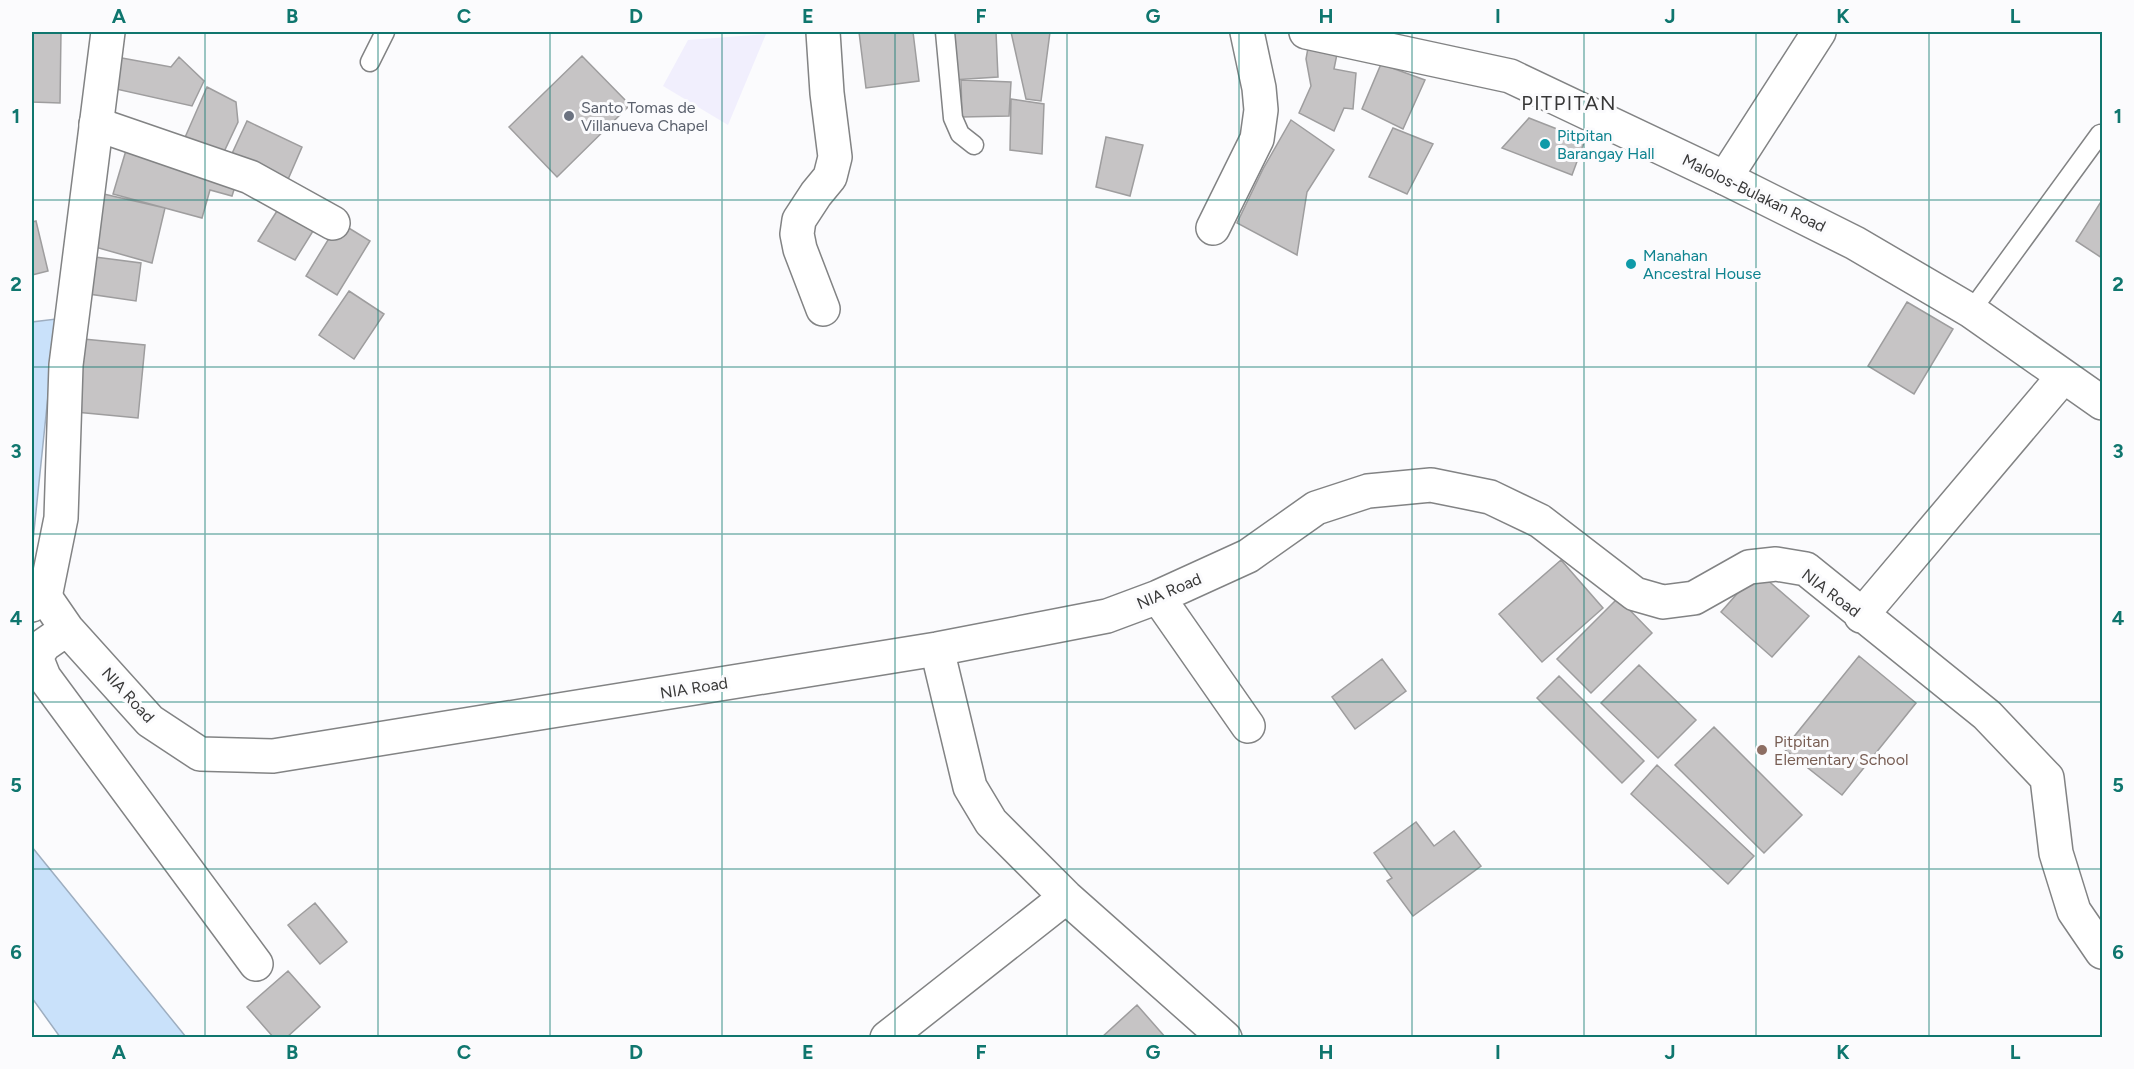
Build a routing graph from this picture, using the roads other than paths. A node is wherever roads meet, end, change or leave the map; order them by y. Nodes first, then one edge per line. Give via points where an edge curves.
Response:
1 (108, 32) edge
2 (385, 32) edge
3 (823, 32) edge
4 (945, 32) edge
5 (1247, 32) edge
6 (1306, 32) edge
7 (1819, 32) edge
8 (370, 62) dead end
9 (96, 124) junction
10 (2100, 134) dead end
11 (974, 145) dead end
12 (1725, 178) junction
13 (333, 223) dead end
14 (1213, 228) dead end
15 (823, 309) dead end
16 (1971, 311) junction
17 (2063, 377) junction
18 (2103, 403) edge
19 (1158, 597) junction
20 (38, 601) edge
21 (1861, 616) junction
22 (67, 629) junction
23 (937, 649) junction
24 (1248, 726) dead end
25 (1066, 897) junction
26 (2103, 952) edge
27 (256, 964) dead end
28 (887, 1038) edge
29 (1225, 1038) edge

1 - 9 street
2 - 8 lane
3 - 15 street via 835,157 830,177 799,220 797,234
4 - 11 lane via 953,118 960,134
5 - 14 street via 1260,99 1257,139
6 - 12 street, Malolos-Bulakan Road via 1510,76
7 - 12 street
9 - 13 street via 250,177
9 - 20 street via 66,364 61,518
10 - 16 lane
12 - 16 street, Malolos-Bulakan Road via 1855,243
16 - 17 street, Malolos-Bulakan Road
17 - 18 street, Malolos-Bulakan Road
17 - 21 street
19 - 21 street, NIA Road via 1248,556 1316,508 1368,491 1431,485 1490,497 1540,521 1635,594 1663,602 1694,597 1749,567 1776,564 1806,569
19 - 23 street, NIA Road via 1107,616
19 - 24 street
20 - 22 street, NIA Road
21 - 26 street, NIA Road via 1987,715 2047,778 2056,853 2074,910
22 - 23 street, NIA Road via 150,721 200,754 252,756 273,756
22 - 27 street via 44,645 36,657 44,677
23 - 25 street via 970,788 991,822
25 - 28 street
25 - 29 street

